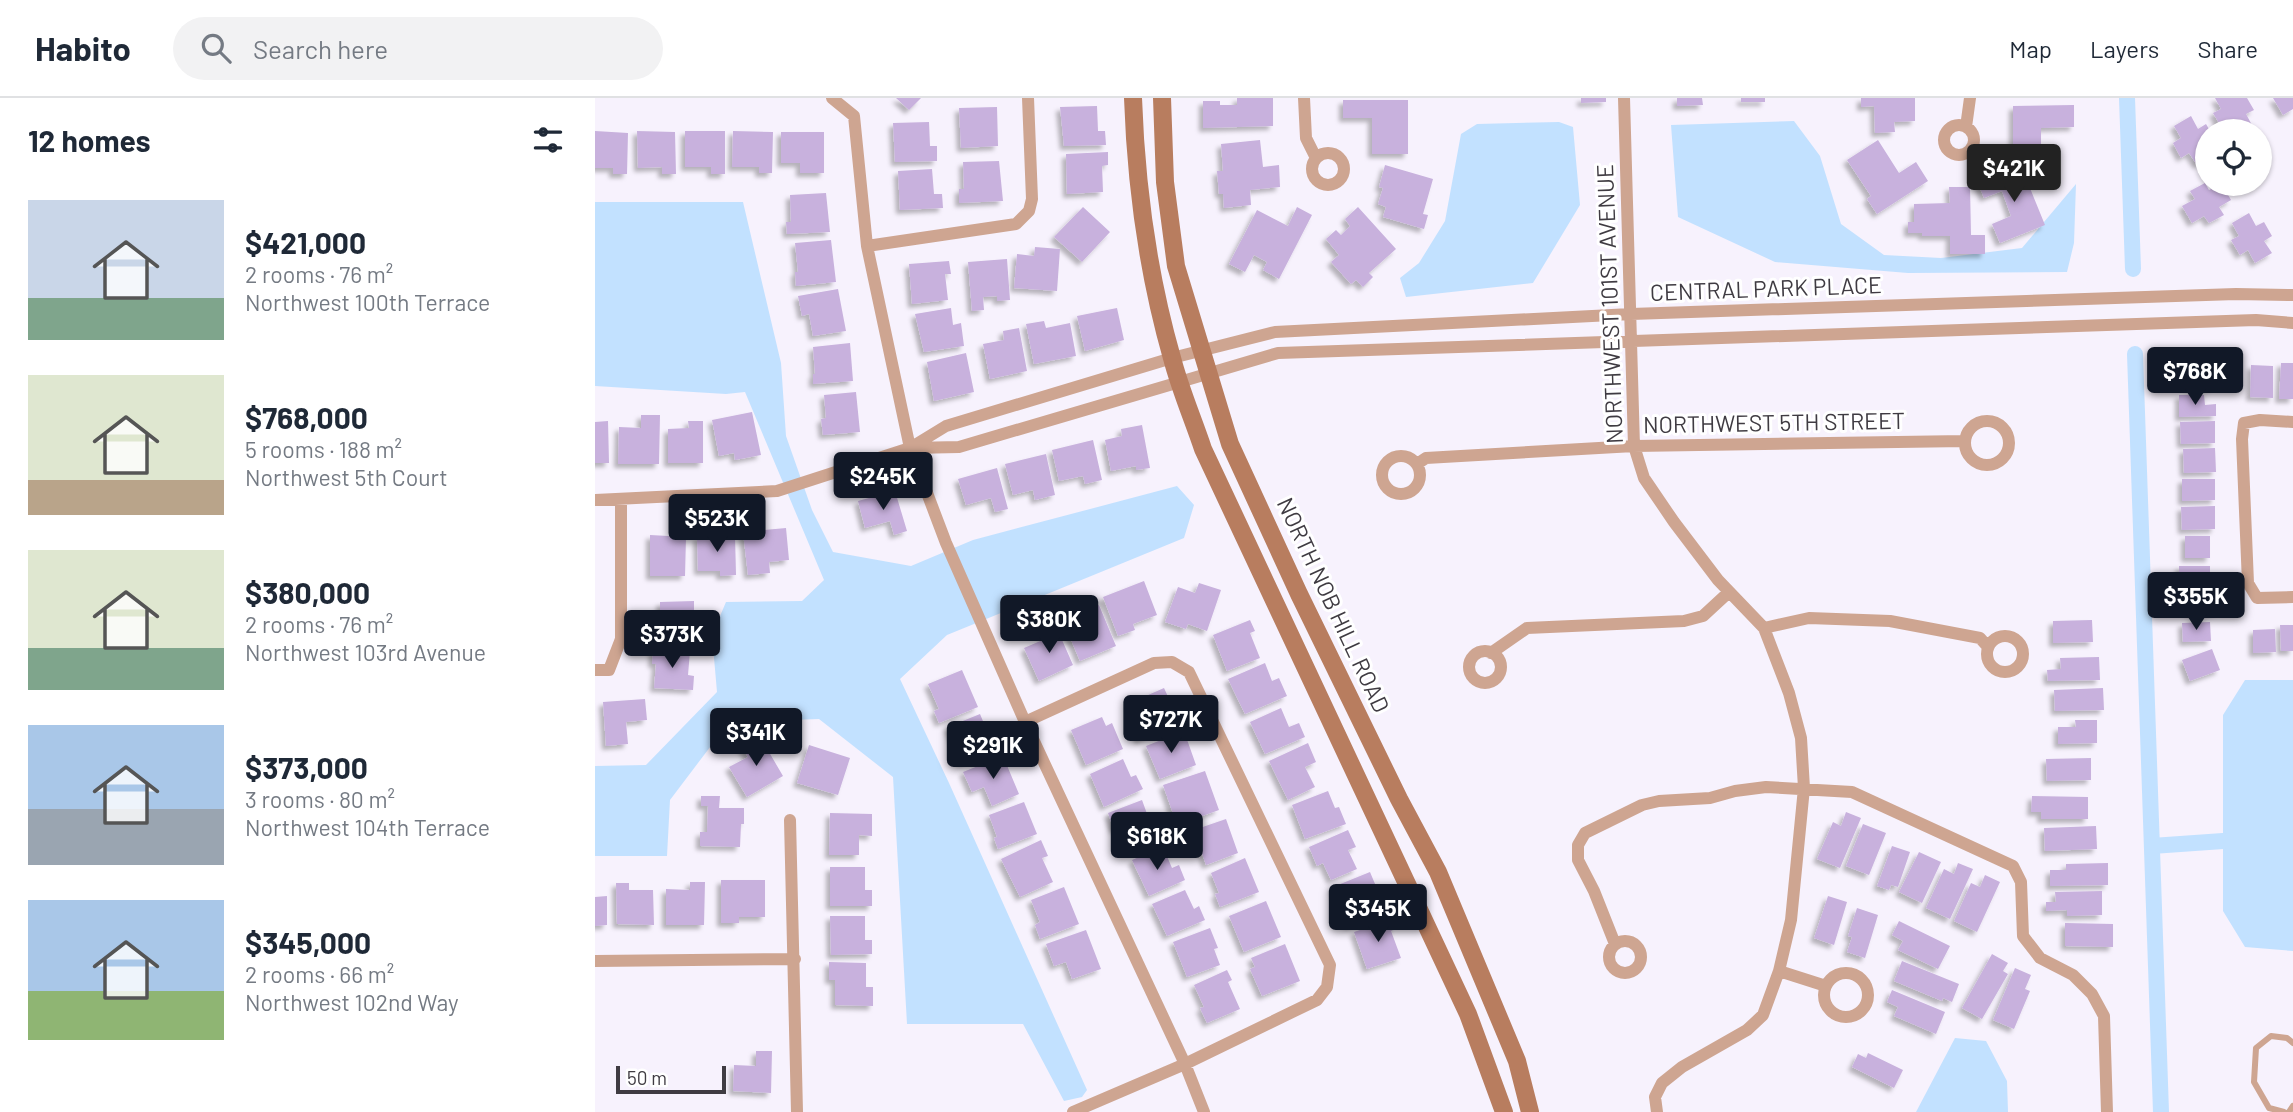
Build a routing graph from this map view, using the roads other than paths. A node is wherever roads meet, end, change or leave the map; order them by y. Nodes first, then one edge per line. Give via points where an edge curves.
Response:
1 (832, 98) edge
2 (1028, 98) edge
3 (1133, 98) edge
4 (1162, 98) edge
5 (1304, 98) edge
6 (1623, 98) edge
7 (1970, 98) edge
8 (1966, 127) dead end
9 (1316, 158) dead end
10 (867, 246) junction
11 (2293, 295) edge
12 (1631, 314) junction
13 (2293, 323) edge
14 (1632, 341) junction
15 (1201, 350) junction
16 (1172, 358) junction
17 (1208, 373) junction
18 (1179, 382) junction
19 (2293, 422) edge
20 (1965, 440) dead end
21 (1635, 446) junction
22 (910, 448) junction
23 (1417, 464) dead end
24 (595, 500) edge
25 (621, 500) junction
26 (1729, 592) junction
27 (2293, 597) edge
28 (1764, 628) junction
29 (1988, 647) dead end
30 (1491, 653) dead end
31 (595, 670) edge
32 (1025, 722) junction
33 (1804, 788) junction
34 (790, 820) dead end
35 (1615, 944) dead end
36 (795, 959) junction
37 (595, 961) edge
38 (1779, 971) junction
39 (1826, 986) dead end
40 (2293, 1044) edge
41 (1185, 1064) junction
42 (2293, 1106) edge
43 (797, 1112) edge
44 (1073, 1112) edge
45 (1204, 1112) edge
46 (1504, 1112) edge
47 (1530, 1112) edge
48 (1657, 1112) edge
49 (2107, 1112) edge
50 (2284, 1112) edge
51 (2289, 1112) edge

1 - 10 street via 854,116
2 - 10 street via 1030,211 1016,223
3 - 16 main road via 1141,205
4 - 15 main road, NORTH NOB HILL ROAD via 1165,182 1176,266
5 - 9 street via 1306,138
6 - 12 street, NORTHWEST 101ST AVENUE
7 - 8 street
10 - 22 street
11 - 12 street, CENTRAL PARK PLACE
12 - 14 street, NORTHWEST 101ST AVENUE
12 - 15 street, CENTRAL PARK PLACE via 1275,332
13 - 14 street, CENTRAL PARK PLACE via 2256,320
14 - 17 street, CENTRAL PARK PLACE via 1278,353
14 - 21 street, NORTHWEST 101ST AVENUE
15 - 16 street, CENTRAL PARK PLACE
15 - 17 main road, NORTH NOB HILL ROAD
16 - 18 main road
16 - 22 street, CENTRAL PARK PLACE via 946,426
17 - 18 street, CENTRAL PARK PLACE
17 - 47 main road, NORTH NOB HILL ROAD via 1230,443 1299,594 1438,872 1517,1061
18 - 22 street, CENTRAL PARK PLACE via 959,447
18 - 46 main road via 1203,449 1468,1014
19 - 27 street via 2244,423 2242,439 2248,583 2257,598
20 - 21 street, NORTHWEST 5TH STREET
21 - 23 street, NORTHWEST 5TH STREET via 1426,458
21 - 26 street, NORTHWEST 101ST AVENUE via 1644,478
22 - 25 street via 777,491
22 - 32 street via 946,543
24 - 25 street
25 - 31 street via 621,639 609,670
26 - 28 street, NORTHWEST 101ST AVENUE
26 - 30 street via 1703,616 1684,621 1527,628
28 - 29 street via 1809,618 1890,621 1980,638
28 - 33 street, NORTHWEST 101ST AVENUE via 1801,738
32 - 41 street
32 - 41 street via 1154,663 1172,662 1189,672 1330,965 1327,987 1317,1000
33 - 35 street via 1766,787 1710,798 1659,801 1585,833 1578,845 1578,860
33 - 38 street, NORTHWEST 101ST AVENUE via 1791,920
33 - 49 street via 1852,792 2013,866 2021,882 2023,936 2040,958 2073,975 2092,994 2104,1016
34 - 36 street
36 - 37 street
36 - 43 street
38 - 39 street
38 - 48 street, NORTHWEST 101ST AVENUE via 1763,1016 1662,1083 1655,1097
40 - 50 lane via 2271,1035 2256,1048 2254,1082 2270,1108
41 - 44 street
41 - 45 street
42 - 51 lane

